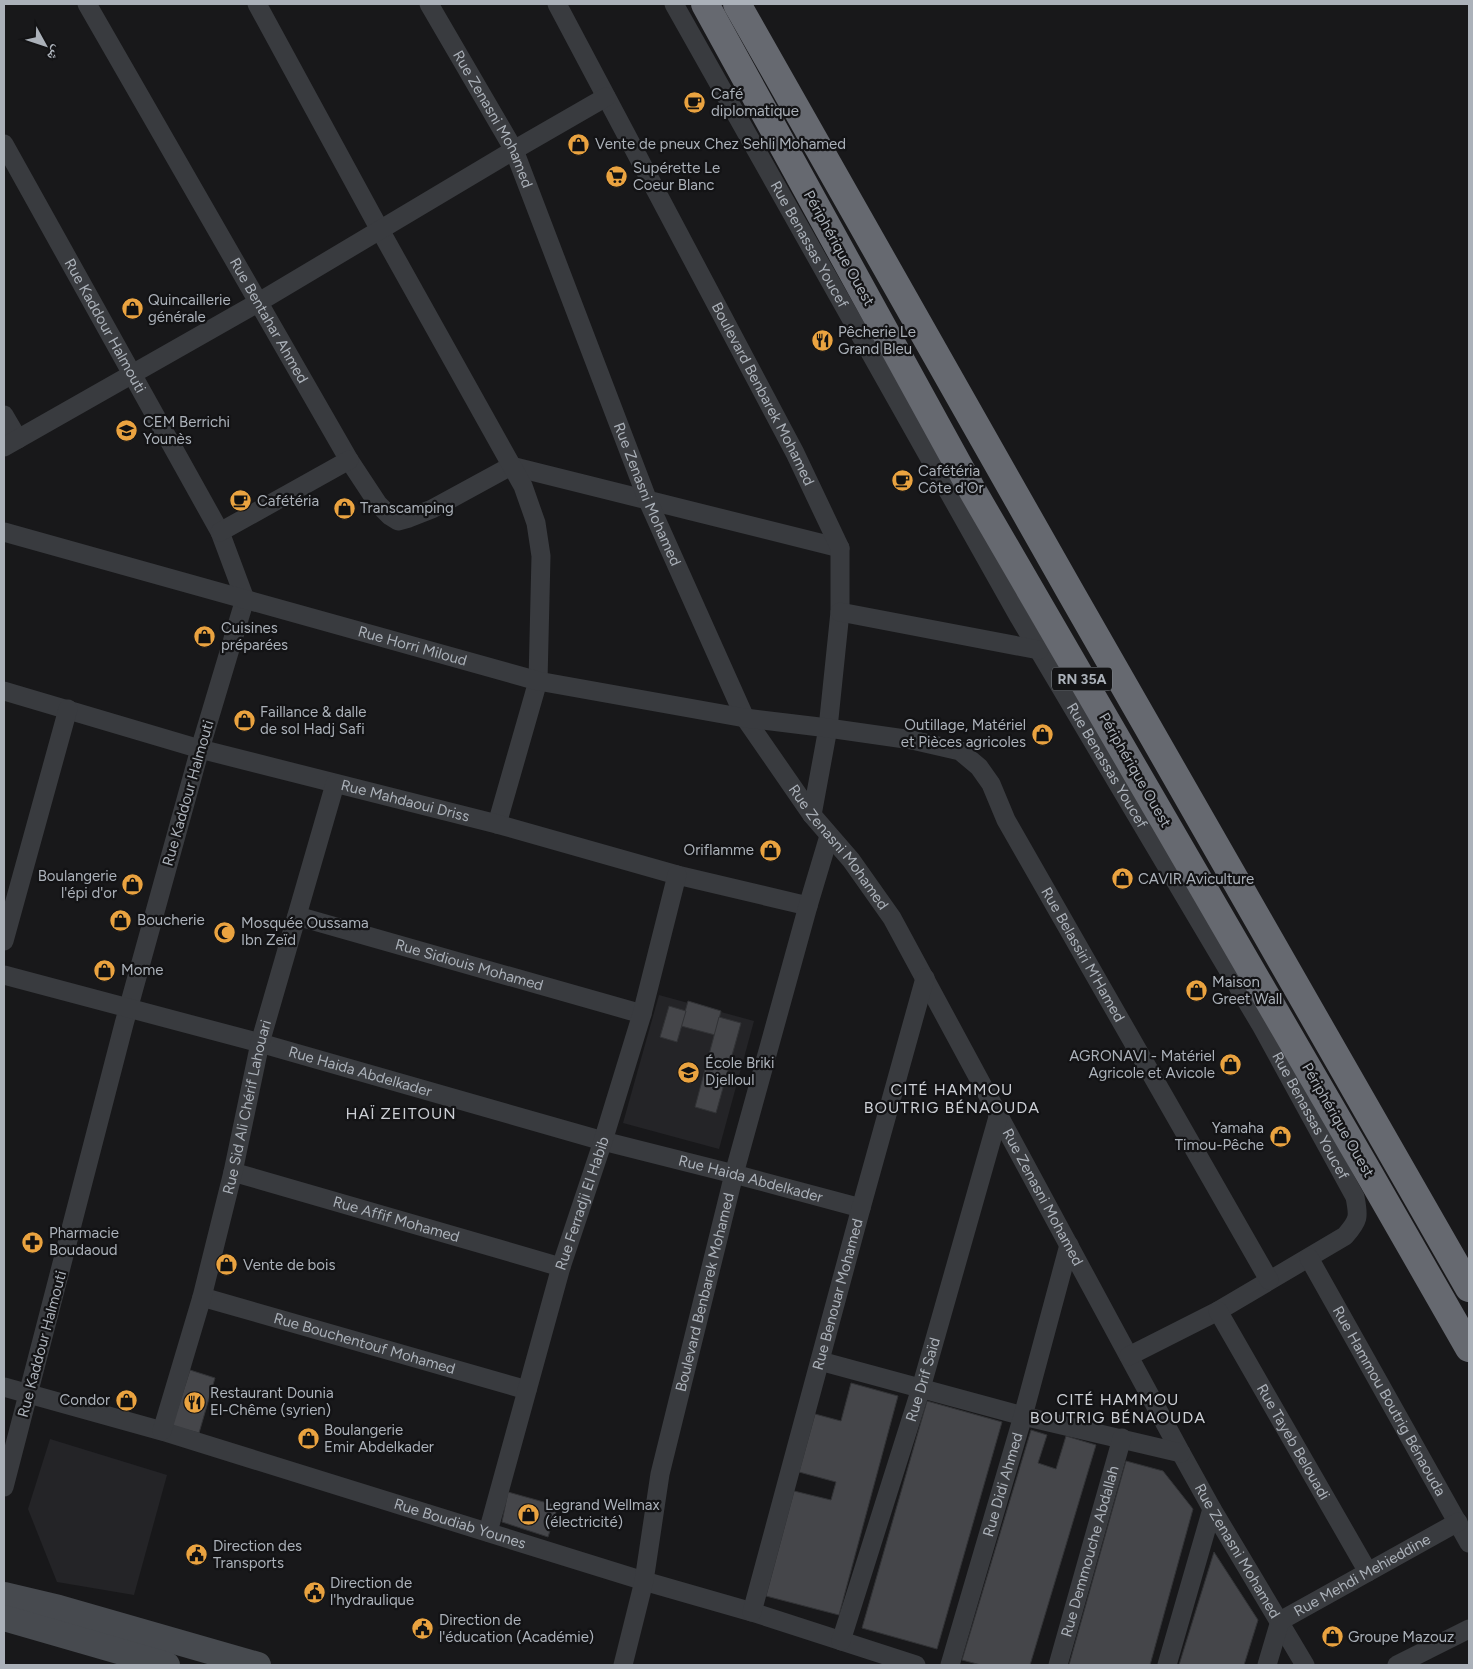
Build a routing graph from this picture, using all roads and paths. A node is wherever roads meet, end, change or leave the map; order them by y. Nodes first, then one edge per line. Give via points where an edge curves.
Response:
1 (87, 4) edge
2 (257, 4) edge
3 (429, 4) edge
4 (557, 4) edge
5 (674, 4) edge
6 (705, 4) edge
7 (737, 4) edge
8 (606, 97) junction
9 (4, 144) edge
10 (514, 150) junction
11 (380, 230) junction
12 (259, 302) junction
13 (132, 373) junction
14 (4, 415) edge
15 (11, 443) edge
16 (350, 460) junction
17 (511, 466) junction
18 (648, 501) junction
19 (4, 532) edge
20 (220, 532) junction
21 (840, 548) junction
22 (245, 598) junction
23 (840, 612) junction
24 (1038, 650) junction
25 (538, 680) junction
26 (4, 691) edge
27 (68, 709) junction
28 (745, 718) junction
29 (828, 728) junction
30 (200, 749) junction
31 (335, 784) junction
32 (812, 815) junction
33 (497, 824) junction
34 (829, 836) junction
35 (677, 875) junction
36 (808, 906) junction
37 (297, 916) junction
38 (4, 941) edge
39 (4, 975) edge
40 (924, 978) junction
41 (129, 1007) junction
42 (642, 1014) junction
43 (260, 1043) junction
44 (998, 1117) junction
45 (603, 1141) junction
46 (233, 1172) junction
47 (734, 1174) junction
48 (861, 1208) junction
49 (1069, 1245) junction
50 (1309, 1258) junction
51 (561, 1267) junction
52 (1269, 1280) junction
53 (1469, 1288) edge
54 (202, 1297) junction
55 (1218, 1311) junction
56 (1469, 1348) edge
57 (1130, 1356) junction
58 (820, 1361) junction
59 (4, 1387) edge
60 (921, 1388) junction
61 (527, 1390) junction
62 (29, 1395) junction
63 (1023, 1416) junction
64 (162, 1431) junction
65 (1122, 1438) junction
66 (1181, 1453) junction
67 (4, 1487) edge
68 (1212, 1509) junction
69 (1458, 1522) junction
70 (488, 1532) junction
71 (1469, 1543) edge
72 (1368, 1572) junction
73 (644, 1581) junction
74 (4, 1595) edge
75 (752, 1612) junction
76 (4, 1618) edge
77 (1280, 1621) junction
78 (1469, 1629) edge
79 (841, 1641) junction
80 (167, 1665) edge
81 (258, 1665) edge
82 (623, 1665) edge
83 (916, 1665) edge
84 (950, 1665) edge
85 (1058, 1665) edge
86 (1167, 1665) edge
87 (1267, 1665) edge
88 (1304, 1665) edge
89 (1397, 1665) edge

1 - 12 street, Rue Bentahar Ahmed
2 - 11 street
3 - 10 street, Rue Zenasni Mohamed
4 - 8 street, Boulevard Benbarek Mohamed
5 - 24 street, Rue Benassas Youcef
6 - 56 highway, Périphérique Ouest / RN 35A via 971,488
7 - 53 highway, Périphérique Ouest / RN 35A
8 - 10 street
8 - 21 street, Boulevard Benbarek Mohamed via 795,453
9 - 13 street, Rue Kaddour Halmouti
10 - 11 street
10 - 18 street, Rue Zenasni Mohamed
11 - 12 street
11 - 17 street
12 - 13 street
12 - 16 street, Rue Bentahar Ahmed
13 - 15 street
13 - 20 street, Rue Kaddour Halmouti
14 - 15 street
16 - 17 street, Rue Bentahar Ahmed via 378,504 398,521 432,509
16 - 20 street
17 - 18 street
17 - 25 street via 523,486 536,523 541,556
18 - 21 street
18 - 28 street, Rue Zenasni Mohamed
19 - 22 street, Rue Horri Miloud
20 - 22 street, Rue Kaddour Halmouti
21 - 23 street, Boulevard Benbarek Mohamed
22 - 25 street, Rue Horri Miloud
22 - 30 street, Rue Kaddour Halmouti
23 - 24 street
23 - 29 street, Boulevard Benbarek Mohamed
24 - 50 street, Rue Benassas Youcef via 1262,1027 1354,1197 1358,1214 1354,1226 1345,1236
25 - 28 street, Rue Horri Miloud
25 - 33 street
26 - 27 street, Rue Mahdaoui Driss
27 - 30 street, Rue Mahdaoui Driss
27 - 38 street
28 - 29 street, Rue Horri Miloud
28 - 32 street, Rue Zenasni Mohamed
29 - 32 street, Boulevard Benbarek Mohamed
29 - 52 street, Rue Belassiri M'Hamed via 912,740 960,751 979,767 991,784 1006,820
30 - 31 street, Rue Mahdaoui Driss
30 - 41 street, Rue Kaddour Halmouti
31 - 33 street, Rue Mahdaoui Driss
31 - 37 street, Rue Sid Ali Chérif Lahouari
32 - 34 street, Rue Zenasni Mohamed
33 - 35 street, Rue Mahdaoui Driss
34 - 36 street, Boulevard Benbarek Mohamed
34 - 40 street, Rue Zenasni Mohamed via 851,860 892,918
35 - 36 street, Rue Mahdaoui Driss
35 - 42 street, Rue Ferradji El Habib
36 - 47 street, Boulevard Benbarek Mohamed
37 - 42 street, Rue Sidiouis Mohamed
37 - 43 street, Rue Sid Ali Chérif Lahouari
39 - 41 street, Rue Haida Abdelkader
40 - 44 street, Rue Zenasni Mohamed
40 - 48 street, Rue Benouar Mohamed
41 - 43 street, Rue Haida Abdelkader
41 - 62 street, Rue Kaddour Halmouti
42 - 45 street, Rue Ferradji El Habib
43 - 45 street, Rue Haida Abdelkader
43 - 46 street, Rue Sid Ali Chérif Lahouari
44 - 49 street, Rue Zenasni Mohamed
44 - 60 street, Rue Drif Saïd
45 - 47 street, Rue Haida Abdelkader
45 - 51 street, Rue Ferradji El Habib
46 - 51 street, Rue Affif Mohamed
46 - 54 street, Rue Sid Ali Chérif Lahouari
47 - 48 street, Rue Haida Abdelkader
47 - 73 street, Boulevard Benbarek Mohamed via 660,1474
48 - 58 street, Rue Benouar Mohamed
49 - 57 street, Rue Zenasni Mohamed
49 - 63 street, Rue Didi Ahmed
50 - 52 street, Rue Benassas Youcef
50 - 69 street, Rue Hammou Boutrig Bénaouda
51 - 61 street, Rue Ferradji El Habib
52 - 55 street, Rue Benassas Youcef
54 - 61 street, Rue Bouchentouf Mohamed
54 - 64 street, Rue Sid Ali Chérif Lahouari
55 - 57 street, Rue Benassas Youcef
55 - 72 street, Rue Tayeb Belouadi
57 - 66 street, Rue Zenasni Mohamed
58 - 60 street
58 - 75 street, Rue Benouar Mohamed
59 - 62 street, Rue Boudiab Younes
60 - 63 street
60 - 79 street, Rue Drif Saïd
61 - 70 street, Rue Ferradji El Habib
62 - 64 street, Rue Boudiab Younes
62 - 67 street, Rue Kaddour Halmouti
63 - 65 street
63 - 84 street, Rue Didi Ahmed
64 - 70 street, Rue Boudiab Younes
65 - 66 street
65 - 85 street, Rue Demmouche Abdallah
66 - 68 street, Rue Zenasni Mohamed
68 - 77 street, Rue Zenasni Mohamed
68 - 86 street
69 - 71 street, Rue Hammou Boutrig Bénaouda
69 - 72 street, Rue Mehdi Mehieddine
70 - 73 street, Rue Boudiab Younes
72 - 77 street, Rue Mehdi Mehieddine
73 - 75 street, Rue Boudiab Younes
73 - 82 street, Boulevard Benbarek Mohamed
74 - 81 main road
75 - 79 street, Rue Boudiab Younes
76 - 80 main road
77 - 87 street, Rue Mehdi Mehieddine
77 - 88 street, Rue Zenasni Mohamed
78 - 89 street
79 - 83 street, Rue Boudiab Younes

